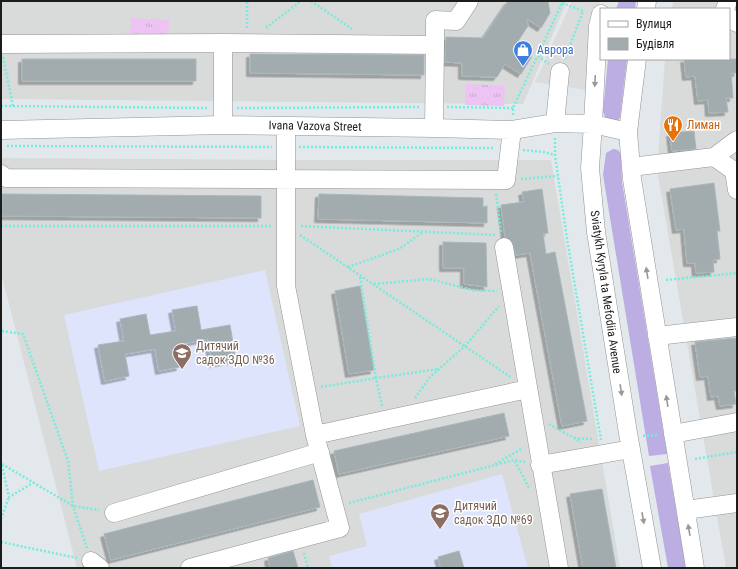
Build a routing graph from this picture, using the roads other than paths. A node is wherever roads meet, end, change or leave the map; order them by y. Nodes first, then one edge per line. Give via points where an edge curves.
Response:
1 (469, 1) edge
2 (600, 18) edge
3 (1, 44) edge
4 (223, 44) junction
5 (435, 45) junction
6 (637, 60) edge
7 (560, 72) road end
8 (555, 123) junction
9 (593, 124) junction
10 (222, 126) junction
11 (286, 126) junction
12 (434, 128) junction
13 (1, 130) edge
14 (512, 130) junction
15 (628, 132) junction
16 (737, 140) edge
17 (728, 158) edge
18 (631, 167) junction
19 (1, 174) edge
20 (287, 180) junction
21 (737, 190) edge
22 (504, 247) dead end
23 (737, 327) edge
24 (657, 336) junction
25 (528, 389) junction
26 (737, 422) edge
27 (673, 434) junction
28 (630, 443) junction
29 (318, 444) junction
30 (540, 465) junction
31 (737, 503) edge
32 (686, 510) junction
33 (114, 513) road end
34 (245, 561) edge
35 (190, 568) edge
36 (559, 568) edge
37 (652, 568) edge
38 (696, 568) edge

1 - 5 street via 456,21 435,20
2 -> 9 street, Sviatykh Kyryla ta Mefodiia Avenue
3 - 4 street
4 - 5 street
4 - 10 street
5 - 12 street
6 - 15 street
7 - 8 street
8 - 9 street, Ivana Vazova Street
8 - 14 street, Ivana Vazova Street
9 - 15 street, Ivana Vazova Street
9 -> 28 street, Sviatykh Kyryla ta Mefodiia Avenue via 590,168 596,232
10 - 11 street, Ivana Vazova Street
10 - 13 street, Ivana Vazova Street
11 - 12 street, Ivana Vazova Street
11 - 20 street
12 - 14 street, Ivana Vazova Street
14 - 20 street via 500,181
15 - 18 street
16 - 17 street
17 - 18 street
17 - 21 street via 734,171
24 -> 18 street
19 - 20 street via 6,178
20 - 29 street via 286,286
22 - 25 street
23 - 24 street
27 -> 24 street
25 - 29 street via 393,419
25 - 30 street
26 - 27 street
27 - 32 street
28 - 30 street via 602,447
28 -> 37 street, Sviatykh Kyryla ta Mefodiia Avenue
29 - 33 street
29 - 34 street via 340,528
30 - 36 street
31 - 32 street
38 -> 32 street
34 - 35 street

